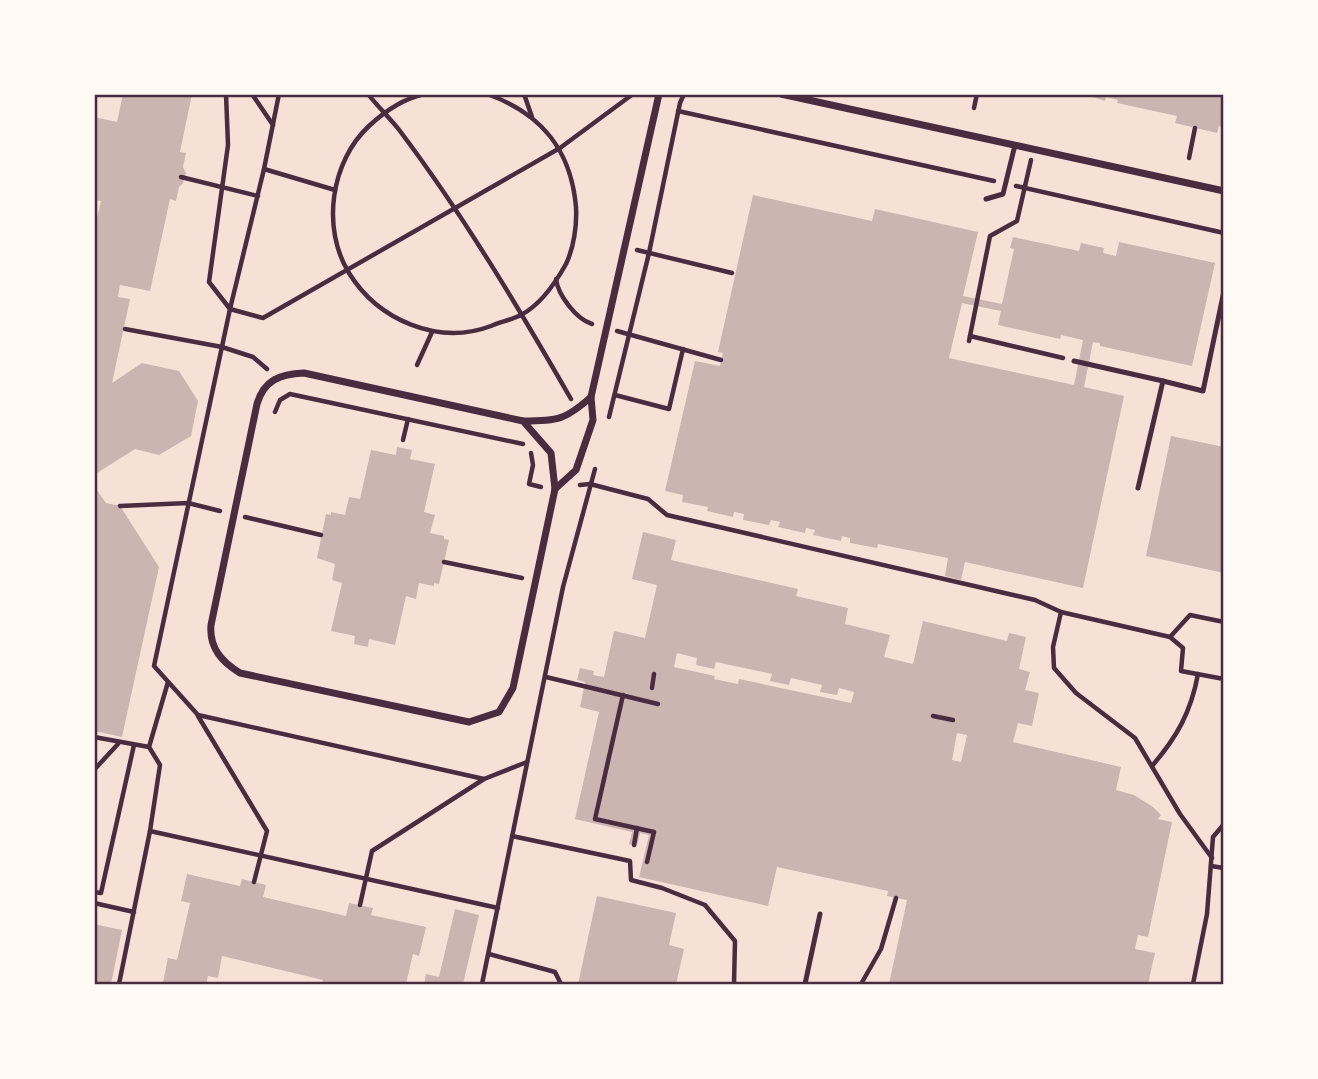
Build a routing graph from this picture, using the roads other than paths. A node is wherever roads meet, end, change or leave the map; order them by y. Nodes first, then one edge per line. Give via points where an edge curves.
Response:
1 (659, 94) edge
2 (781, 94) edge
3 (831, 94) edge
4 (828, 105) junction
5 (1015, 145) junction
6 (1223, 191) edge
7 (986, 199) dead end
8 (1223, 291) edge
9 (1074, 361) road end
10 (1163, 381) junction
11 (592, 397) junction
12 (523, 421) junction
13 (1138, 488) dead end
14 (555, 489) junction
15 (820, 914) dead end
16 (805, 985) edge

1 - 11 street
2 - 4 street
3 - 4 street
4 - 5 street
5 - 6 street
5 - 7 lane via 1003,194
8 - 10 lane via 1203,390
9 - 10 lane
10 - 13 lane
11 - 12 street via 557,421
11 - 14 street via 593,420 576,470
12 - 14 street via 551,453
12 - 14 street via 304,373 273,379 259,396 210,635 221,661 240,673 469,722 499,712 513,688
15 - 16 lane

